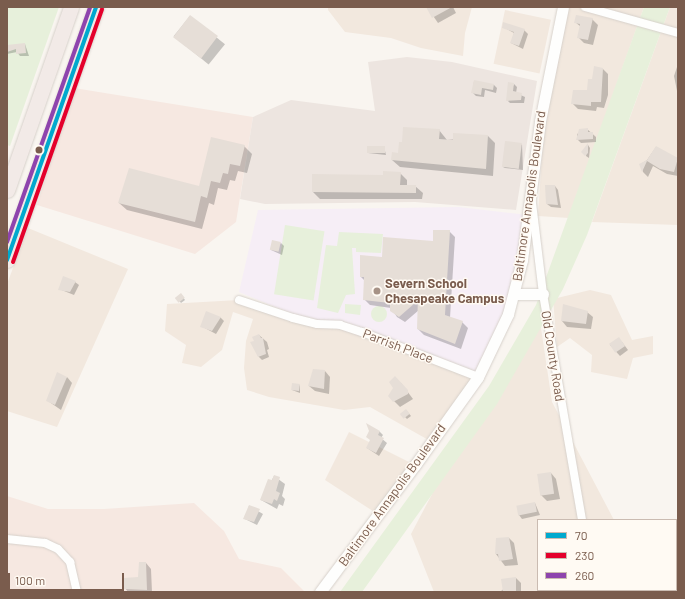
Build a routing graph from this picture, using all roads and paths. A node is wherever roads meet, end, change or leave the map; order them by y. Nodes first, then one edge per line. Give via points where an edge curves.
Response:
1 (71, 7) edge
2 (96, 7) edge
3 (563, 7) edge
4 (585, 7) edge
5 (678, 33) edge
6 (7, 190) edge
7 (530, 192) junction
8 (7, 260) edge
9 (514, 294) junction
10 (543, 294) junction
11 (239, 300) dead end
12 (478, 377) junction
13 (582, 519) edge
14 (7, 539) edge
15 (77, 592) edge
16 (320, 592) edge

1 - 6 highway
2 - 8 highway
3 - 7 street, Baltimore Annapolis Boulevard via 541,114
4 - 5 street
7 - 9 street, Baltimore Annapolis Boulevard via 522,260
7 - 10 street, Old County Road
9 - 10 street
9 - 12 street, Baltimore Annapolis Boulevard via 498,337
10 - 13 street, Old County Road
11 - 12 street, Parrish Place via 317,324 340,325 362,332
12 - 16 street, Baltimore Annapolis Boulevard via 424,454
14 - 15 street via 45,543 58,549 70,562

